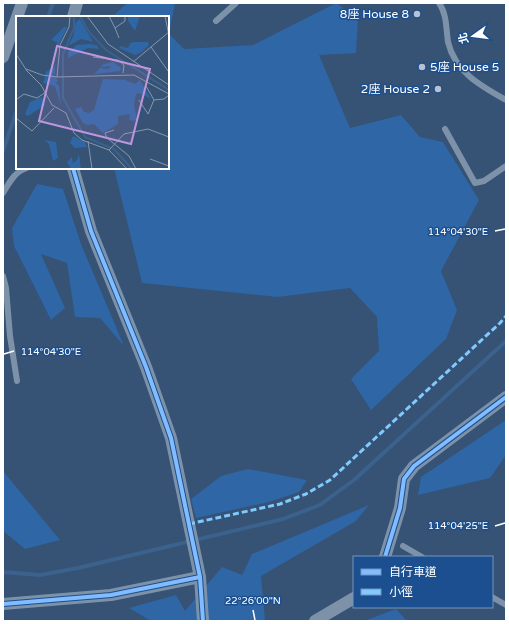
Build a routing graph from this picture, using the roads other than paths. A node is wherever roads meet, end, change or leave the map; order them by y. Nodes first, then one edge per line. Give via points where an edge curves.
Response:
1 (22, 3) edge
2 (77, 3) edge
3 (236, 3) edge
4 (439, 3) edge
5 (17, 16) edge
6 (73, 16) edge
7 (16, 20) edge
8 (216, 21) dead end
9 (3, 57) edge
10 (506, 100) edge
11 (445, 129) dead end
12 (506, 166) edge
13 (24, 169) edge
14 (73, 169) edge
15 (3, 193) edge
16 (3, 276) edge
17 (17, 381) dead end
18 (506, 397) edge
19 (403, 546) dead end
20 (385, 556) edge
21 (420, 556) edge
22 (200, 578) junction
23 (493, 598) edge
24 (353, 599) edge
25 (3, 604) edge
26 (506, 605) edge
27 (203, 621) edge
28 (315, 621) edge

1 - 5 street
2 - 6 street
3 - 8 lane
4 - 10 lane via 456,61 468,76 482,87
7 - 9 street
11 - 12 lane via 475,183 484,181
13 - 15 lane via 11,179
14 - 22 street via 91,231 146,367 171,438
16 - 17 lane
18 - 20 street via 414,466 404,480 400,508
19 - 21 lane
22 - 25 street via 111,595
22 - 27 street
23 - 26 lane
24 - 28 street

